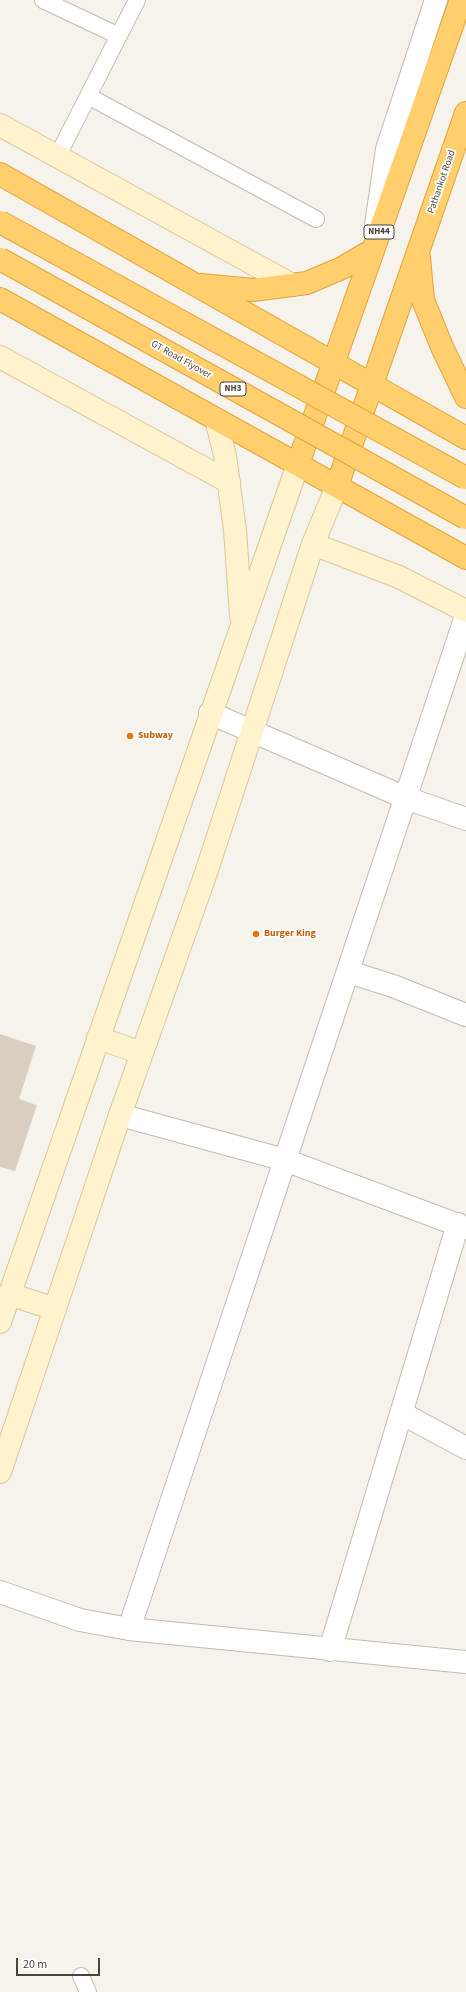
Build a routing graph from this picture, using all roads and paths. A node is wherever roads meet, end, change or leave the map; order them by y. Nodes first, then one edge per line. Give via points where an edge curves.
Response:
1 (43, 0) edge
2 (137, 0) edge
3 (436, 0) edge
4 (461, 0) edge
5 (119, 36) junction
6 (88, 96) junction
7 (466, 115) edge
8 (0, 125) edge
9 (57, 156) junction
10 (0, 174) edge
11 (316, 219) dead end
12 (0, 222) edge
13 (373, 250) junction
14 (418, 251) junction
15 (0, 260) edge
16 (194, 284) junction
17 (292, 285) junction
18 (0, 299) edge
19 (0, 357) edge
20 (333, 363) junction
21 (372, 385) junction
22 (466, 396) edge
23 (216, 419) junction
24 (466, 438) edge
25 (298, 464) junction
26 (466, 478) edge
27 (229, 482) junction
28 (337, 486) junction
29 (466, 518) edge
30 (313, 544) junction
31 (466, 558) edge
32 (466, 611) edge
33 (466, 616) edge
34 (241, 625) junction
35 (210, 713) junction
36 (253, 732) junction
37 (406, 798) junction
38 (466, 819) edge
39 (349, 972) junction
40 (466, 1015) edge
41 (98, 1038) junction
42 (142, 1053) junction
43 (120, 1115) junction
44 (285, 1160) junction
45 (462, 1226) edge
46 (9, 1294) junction
47 (54, 1309) junction
48 (0, 1322) edge
49 (401, 1413) junction
50 (466, 1448) edge
51 (0, 1472) edge
52 (0, 1592) edge
53 (129, 1629) junction
54 (330, 1650) junction
55 (466, 1662) edge
56 (81, 1976) dead end
57 (88, 1992) edge

1 - 5 lane
2 - 5 lane
3 - 13 street via 387,149
4 - 13 highway, NH44
5 - 6 lane
6 - 9 lane
6 - 11 lane
7 - 14 highway, Pathankot Road
8 - 9 main road
9 - 17 main road
10 - 16 highway
12 - 26 highway, bridge
13 - 17 highway via 342,268 307,283
13 - 20 highway, NH44
14 - 21 highway, Pathankot Road
14 - 22 highway via 423,300
15 - 29 highway, GT Road Flyover / NH3, bridge
16 - 17 highway via 253,290
16 - 20 highway
18 - 23 highway
19 - 27 main road
20 - 21 highway
20 - 25 highway, NH44
21 - 24 highway
21 - 28 highway, Pathankot Road
23 - 25 highway
23 - 27 main road
25 - 28 highway
25 - 34 main road
27 - 34 main road
28 - 30 main road
28 - 31 highway
30 - 32 main road via 398,577
30 - 36 main road
33 - 37 street
34 - 35 main road
35 - 36 street
35 - 41 main road
36 - 37 street
36 - 42 main road
37 - 38 street
37 - 39 street
39 - 40 street via 393,986
39 - 44 street
41 - 42 main road
41 - 46 main road
42 - 43 main road
43 - 44 street
43 - 47 main road
44 - 45 street
44 - 53 street
45 - 49 street
46 - 47 main road
46 - 48 main road
47 - 51 main road
49 - 50 street
49 - 54 street
52 - 53 street via 80,1620
53 - 54 street
54 - 55 street
56 - 57 lane

